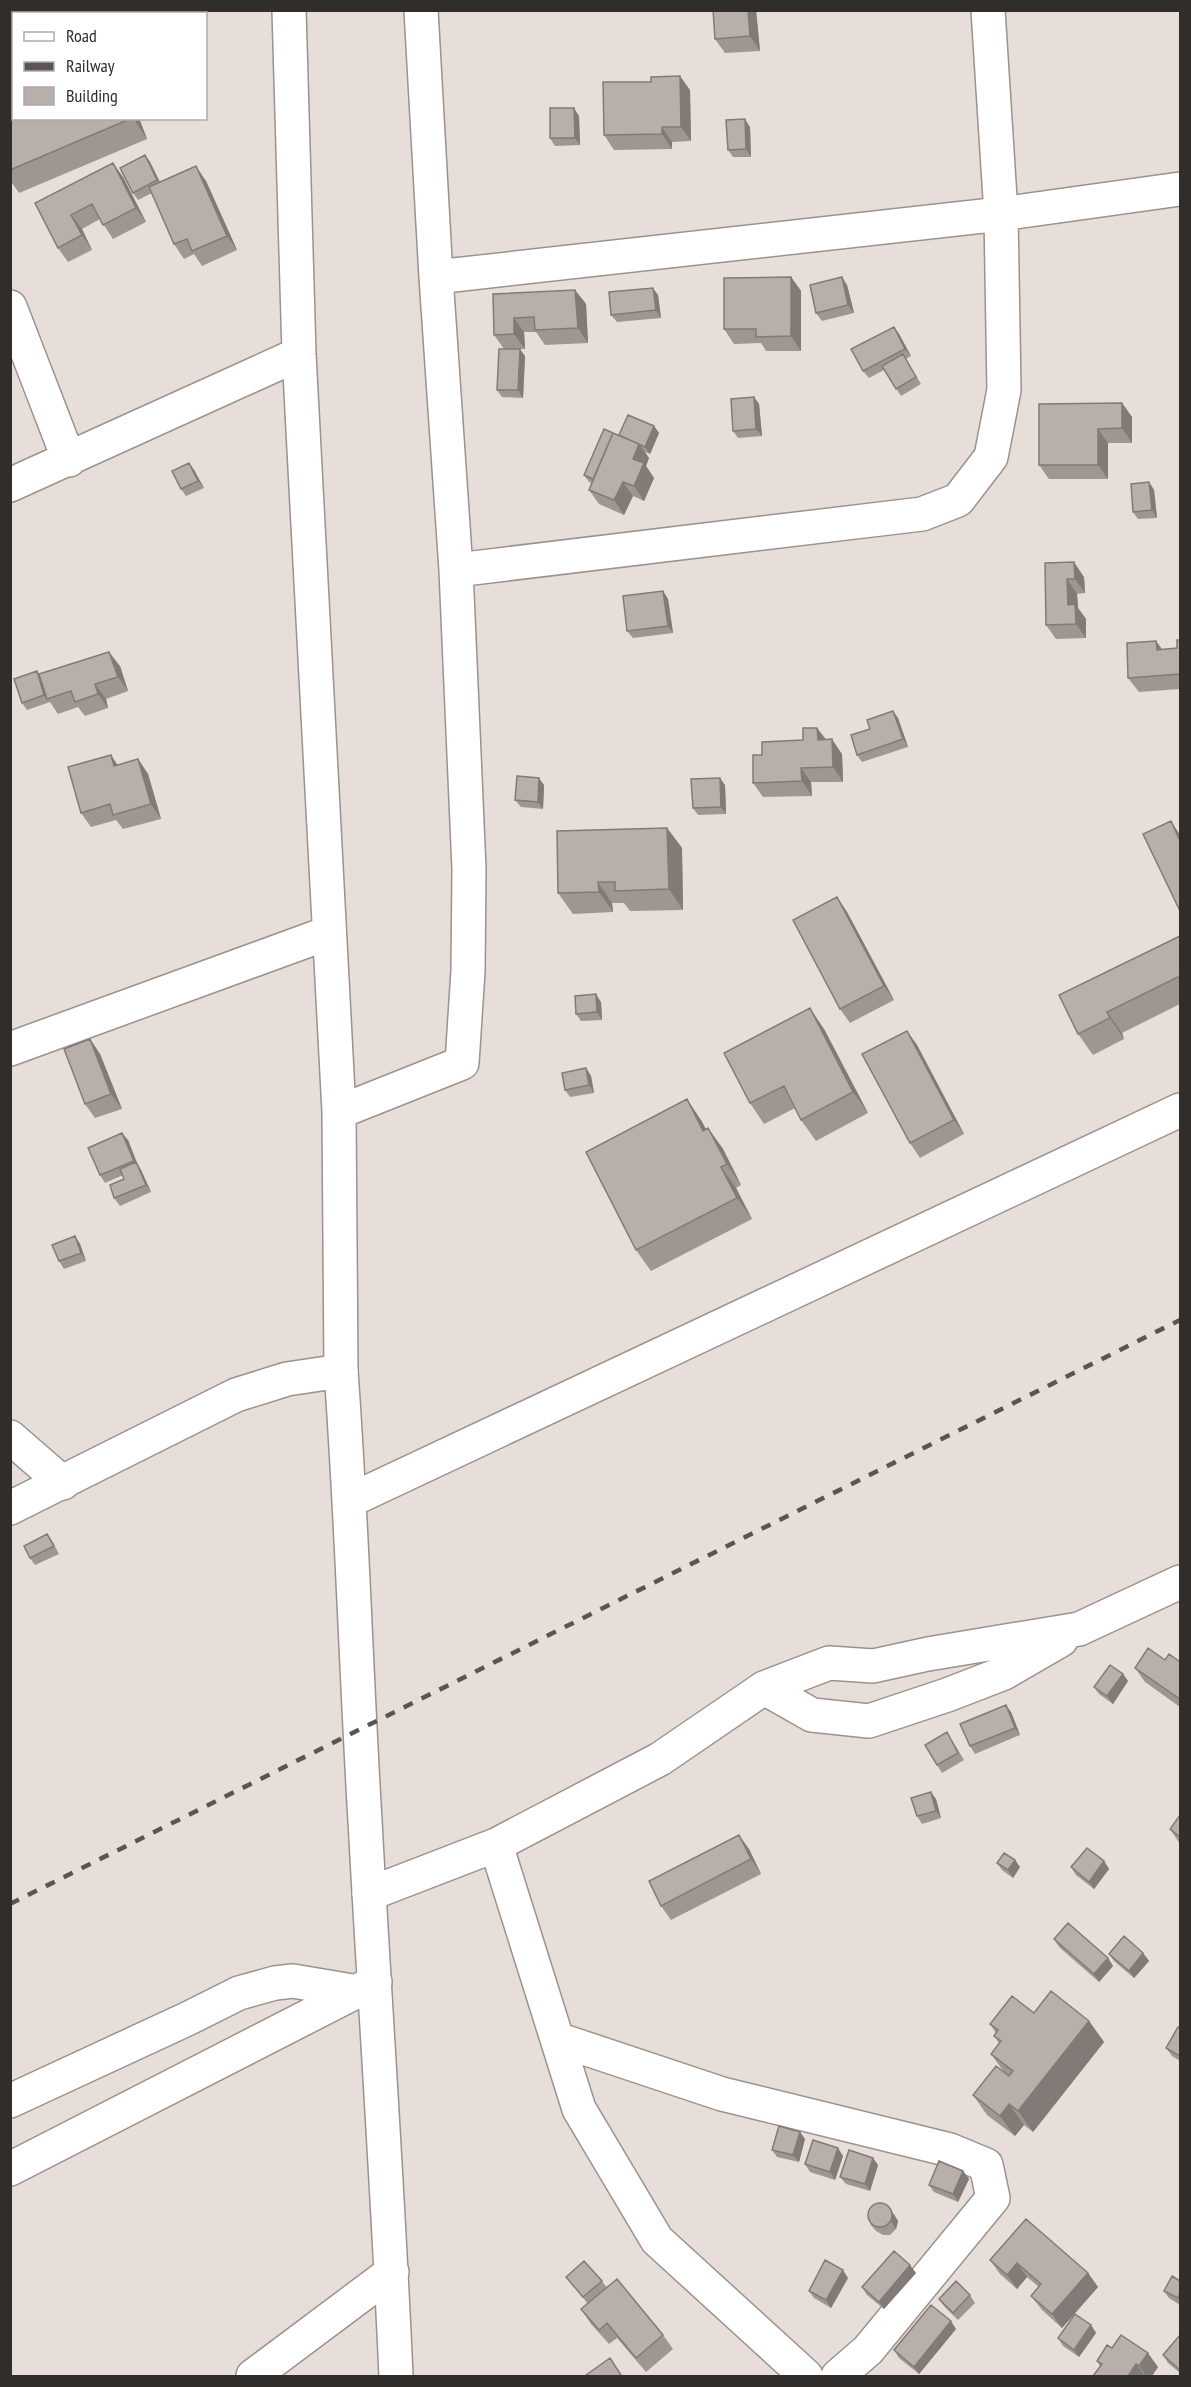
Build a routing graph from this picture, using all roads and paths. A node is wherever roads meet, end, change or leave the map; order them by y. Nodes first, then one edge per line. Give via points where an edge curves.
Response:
1 (289, 10) edge
2 (421, 10) edge
3 (988, 10) edge
4 (1180, 189) edge
5 (1001, 214) junction
6 (436, 277) junction
7 (10, 307) edge
8 (299, 354) junction
9 (69, 460) junction
10 (10, 485) edge
11 (456, 570) junction
12 (328, 933) junction
13 (10, 1048) edge
14 (1180, 1110) edge
15 (339, 1112) junction
16 (341, 1371) junction
17 (10, 1437) edge
18 (63, 1483) junction
19 (351, 1500) junction
20 (10, 1508) edge
21 (1180, 1582) edge
22 (1079, 1629) junction
23 (764, 1688) junction
24 (496, 1845) junction
25 (369, 1894) junction
26 (366, 1987) junction
27 (557, 2039) junction
28 (10, 2101) edge
29 (10, 2169) edge
30 (392, 2272) junction
31 (253, 2376) edge
32 (396, 2376) edge
33 (806, 2376) edge
34 (838, 2376) edge

1 - 8 street
2 - 6 street
3 - 5 street
4 - 5 street
5 - 6 street
5 - 11 street via 1004,390 991,457 958,500 922,514
6 - 11 street
7 - 9 street
8 - 9 street
8 - 12 street
9 - 10 street
11 - 15 street via 469,869 462,1063
12 - 13 street
12 - 15 street
14 - 19 street
15 - 16 street
16 - 18 street via 287,1379 236,1395
16 - 19 street
17 - 18 street
18 - 20 street
19 - 25 street
21 - 22 street
22 - 23 street via 873,1666 829,1663
22 - 23 street via 1004,1673 868,1721 812,1715
23 - 24 street via 660,1760
24 - 25 street
24 - 27 street
25 - 26 street
26 - 28 street via 293,1981 239,1993
26 - 29 street
26 - 30 street
27 - 33 street via 579,2109 657,2240
27 - 34 street via 722,2094 950,2150 986,2165 993,2198 868,2350
30 - 31 street
30 - 32 street

